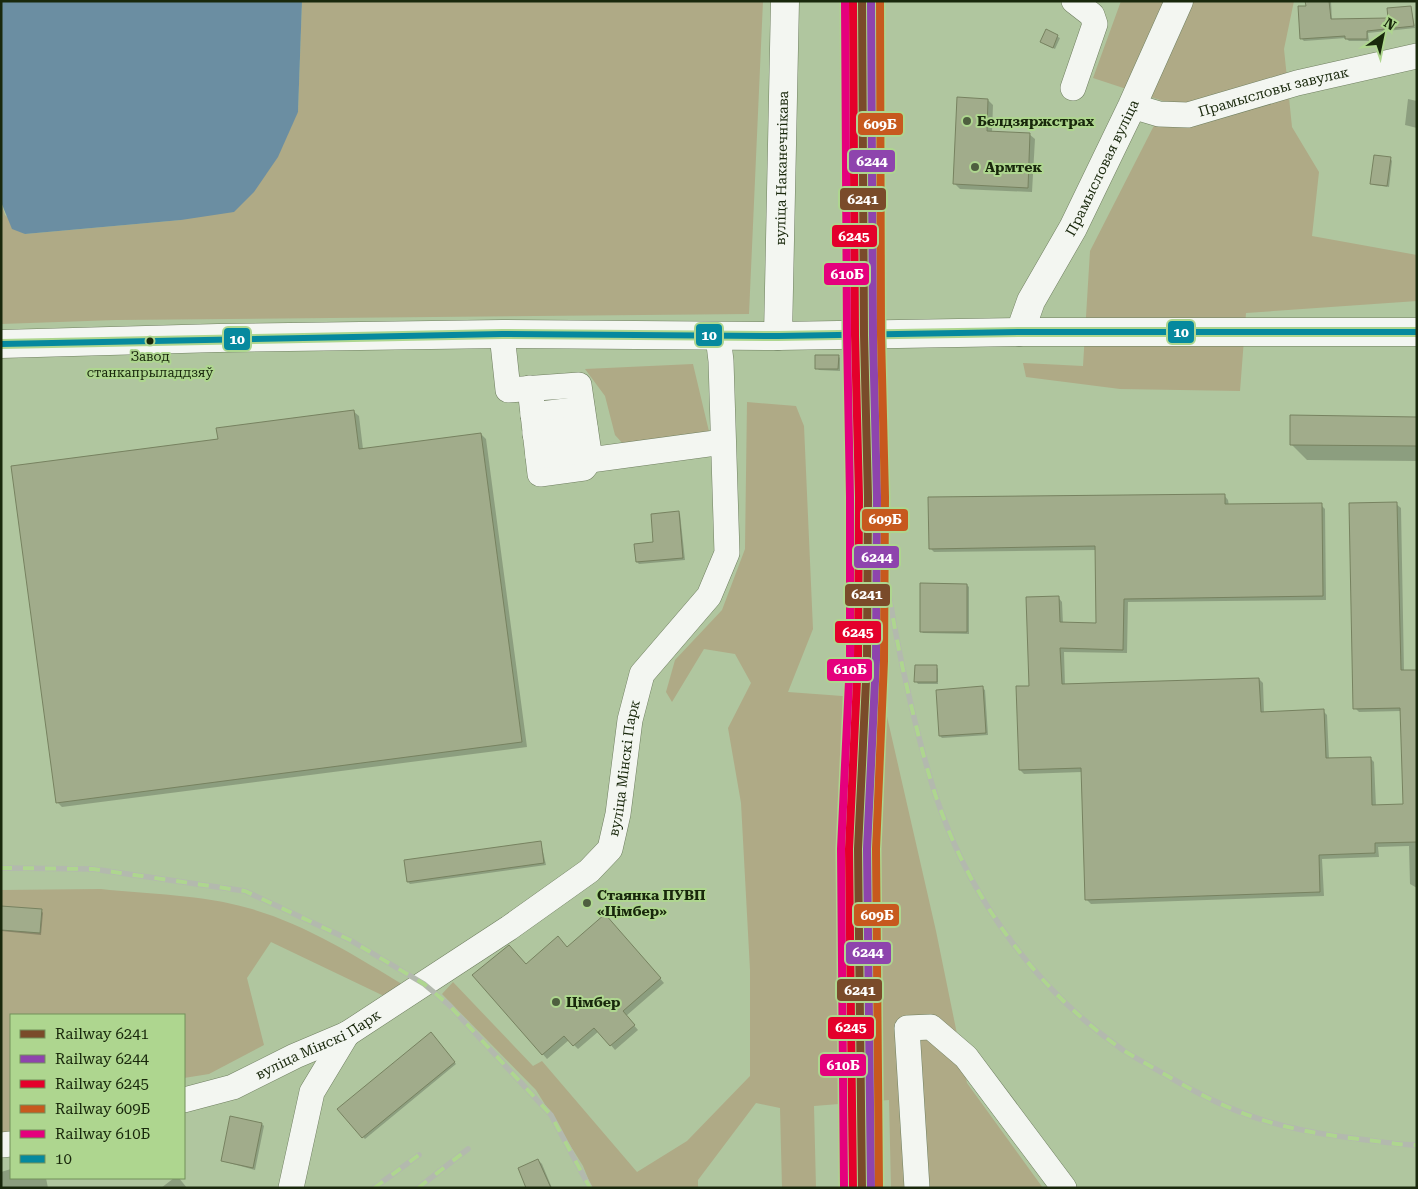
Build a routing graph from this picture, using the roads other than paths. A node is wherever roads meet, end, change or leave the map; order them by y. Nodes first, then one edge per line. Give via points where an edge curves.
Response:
1 (785, 1) edge
2 (1074, 1) edge
3 (1179, 1) edge
4 (1417, 56) edge
5 (1073, 88) dead end
6 (1132, 106) junction
7 (1020, 332) junction
8 (1417, 332) edge
9 (502, 334) junction
10 (718, 336) junction
11 (778, 336) junction
12 (1, 344) edge
13 (530, 388) junction
14 (536, 435) junction
15 (586, 437) junction
16 (723, 442) junction
17 (347, 1034) junction
18 (185, 1100) edge
19 (291, 1188) edge
20 (917, 1188) edge
21 (1064, 1188) edge

1 - 11 main road, вуліца Наканечнікава
2 - 5 street via 1092,15 1095,24
3 - 6 main road, Прамысловая вуліца
4 - 6 street, Прамысловы завулак via 1297,82 1188,115 1159,114
6 - 7 main road, Прамысловая вуліца via 1073,228 1031,301
7 - 8 main road
7 - 11 main road
9 - 10 main road
9 - 12 main road
9 - 13 street via 508,390
10 - 11 main road
10 - 16 street, вуліца Мінскі Парк
13 - 14 street
13 - 15 street via 579,385
14 - 15 street
14 - 15 street
15 - 16 street
16 - 17 street, вуліца Мінскі Парк via 727,553 709,596 642,674 630,720 618,814 610,849 589,871 509,928
17 - 18 street, вуліца Мінскі Парк via 233,1087
17 - 19 street via 312,1092
20 - 21 street via 907,1028 931,1027 966,1057

